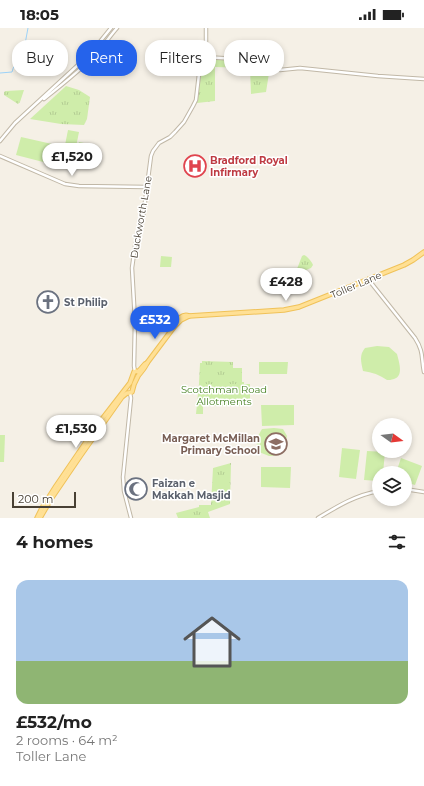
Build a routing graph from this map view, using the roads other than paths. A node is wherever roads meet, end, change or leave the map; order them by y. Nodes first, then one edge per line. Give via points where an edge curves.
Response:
1 (111, 28) edge
2 (116, 28) edge
3 (206, 28) edge
4 (206, 40) edge
5 (216, 58) edge
6 (200, 76) edge
7 (424, 78) edge
8 (33, 108) junction
9 (0, 141) edge
10 (0, 156) edge
11 (146, 187) junction
12 (424, 252) edge
13 (368, 279) junction
14 (424, 372) edge
15 (137, 373) junction
16 (125, 388) junction
17 (128, 393) junction
18 (115, 404) junction
19 (412, 490) edge
20 (424, 492) edge
21 (372, 493) edge
22 (39, 518) edge
23 (131, 518) edge
24 (318, 518) edge

1 - 8 street via 90,54
2 - 8 street via 82,68
3 - 4 street, Duckworth Lane
5 - 7 street via 256,60 280,70 300,68
6 - 11 street, Duckworth Lane via 196,100 189,114 175,132 159,143 153,151
8 - 9 street
10 - 11 street via 65,184
11 - 15 street, Duckworth Lane via 143,217 132,268 134,366
12 - 13 main road, Toller Lane via 408,263
13 - 14 street via 420,346
13 - 15 main road, Toller Lane via 293,309 190,316 174,326 148,363
15 - 16 main road, Toller Lane via 133,373
15 - 17 main road, Toller Lane via 132,392
16 - 17 main road
16 - 18 main road, Toller Lane
17 - 18 main road, Toller Lane
17 - 23 street via 131,396 123,477
18 - 22 main road, Toller Lane via 79,453
19 - 20 street
21 - 24 street via 352,499

